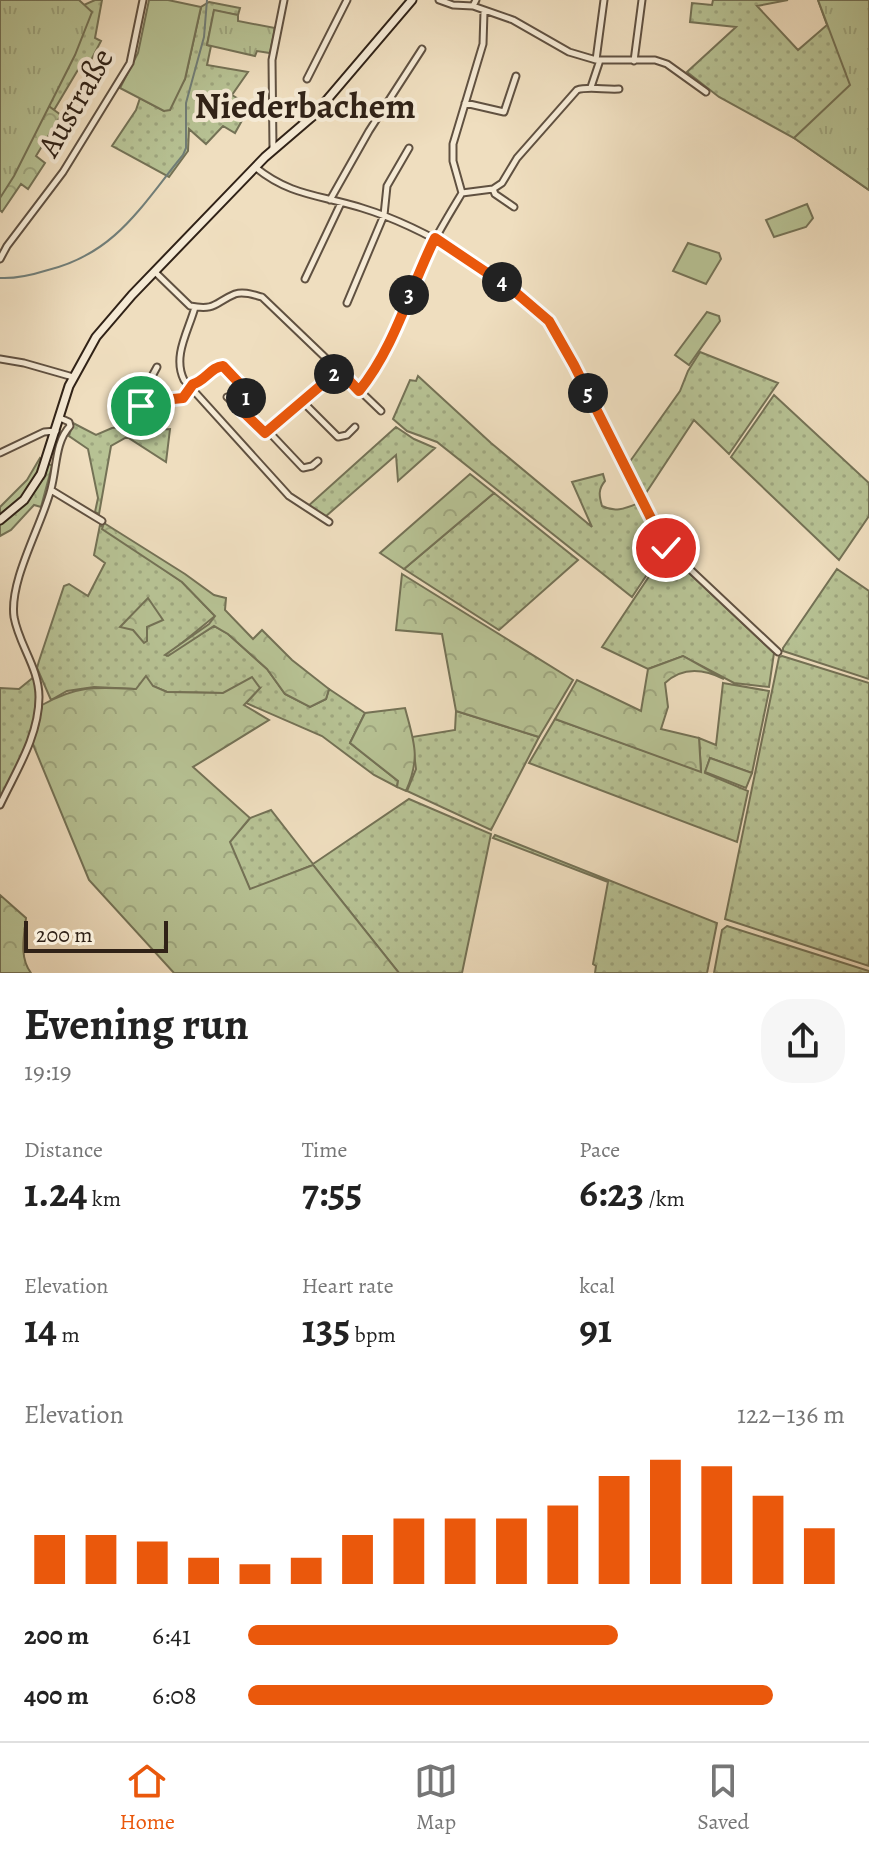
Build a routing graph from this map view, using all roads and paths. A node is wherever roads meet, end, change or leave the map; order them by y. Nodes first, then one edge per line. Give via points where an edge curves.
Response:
1 (143, 0) edge
2 (284, 0) edge
3 (347, 0) edge
4 (412, 0) edge
5 (439, 0) edge
6 (604, 0) edge
7 (642, 0) edge
8 (474, 3) edge
9 (484, 12) junction
10 (422, 49) dead end
11 (598, 60) junction
12 (634, 61) junction
13 (516, 76) dead end
14 (307, 79) dead end
15 (591, 87) junction
16 (619, 89) dead end
17 (706, 92) dead end
18 (465, 103) junction
19 (409, 148) dead end
20 (273, 149) junction
21 (255, 167) junction
22 (493, 189) junction
23 (462, 193) junction
24 (330, 200) junction
25 (341, 203) junction
26 (514, 207) dead end
27 (384, 215) junction
28 (435, 238) junction
29 (0, 259) edge
30 (155, 272) junction
31 (305, 279) dead end
32 (347, 303) dead end
33 (195, 307) junction
34 (0, 359) edge
35 (157, 367) dead end
36 (339, 370) junction
37 (73, 377) junction
38 (189, 387) junction
39 (359, 391) junction
40 (227, 397) dead end
41 (144, 402) junction
42 (304, 403) junction
43 (237, 406) junction
44 (381, 411) dead end
45 (60, 418) junction
46 (138, 421) dead end
47 (355, 427) dead end
48 (57, 431) junction
49 (269, 432) junction
50 (0, 453) edge
51 (318, 461) dead end
52 (51, 490) junction
53 (0, 520) edge
54 (102, 521) dead end
55 (329, 522) dead end
56 (778, 652) dead end
57 (0, 805) edge

1 - 29 street, Austraße via 130,63 63,172
2 - 20 street via 272,60
3 - 14 street
4 - 20 main road via 314,115
5 - 8 street
6 - 11 street
7 - 12 street
8 - 9 street
9 - 11 street
9 - 18 street via 483,44
10 - 24 street
11 - 12 street
11 - 15 street
12 - 17 street via 667,64
13 - 18 street via 502,113
15 - 16 street
15 - 22 street via 572,94
18 - 23 street via 453,144
19 - 27 street via 387,186
20 - 21 main road
21 - 24 street via 294,192
21 - 30 main road
22 - 23 street
22 - 26 street
23 - 28 street
24 - 25 street
25 - 27 street
25 - 31 street
27 - 28 street
27 - 32 street
28 - 39 street via 388,346
28 - 56 street via 549,321 661,542
30 - 33 street
30 - 37 main road via 91,343
33 - 36 street via 213,307 235,294 262,297
33 - 38 street via 179,356 180,373
34 - 37 street
35 - 41 street
36 - 39 street
36 - 42 street
37 - 45 main road
38 - 41 street via 183,398
38 - 43 street via 223,366 249,388
38 - 55 street via 289,496
39 - 44 street
40 - 43 street
41 - 46 street
42 - 47 street via 338,437
42 - 49 street
43 - 49 street via 262,433
45 - 48 main road
45 - 52 street via 70,426 61,435
48 - 50 street
48 - 53 main road via 34,487
49 - 51 street via 303,468
52 - 54 street
52 - 57 street via 14,606 17,628 38,678 38,717

